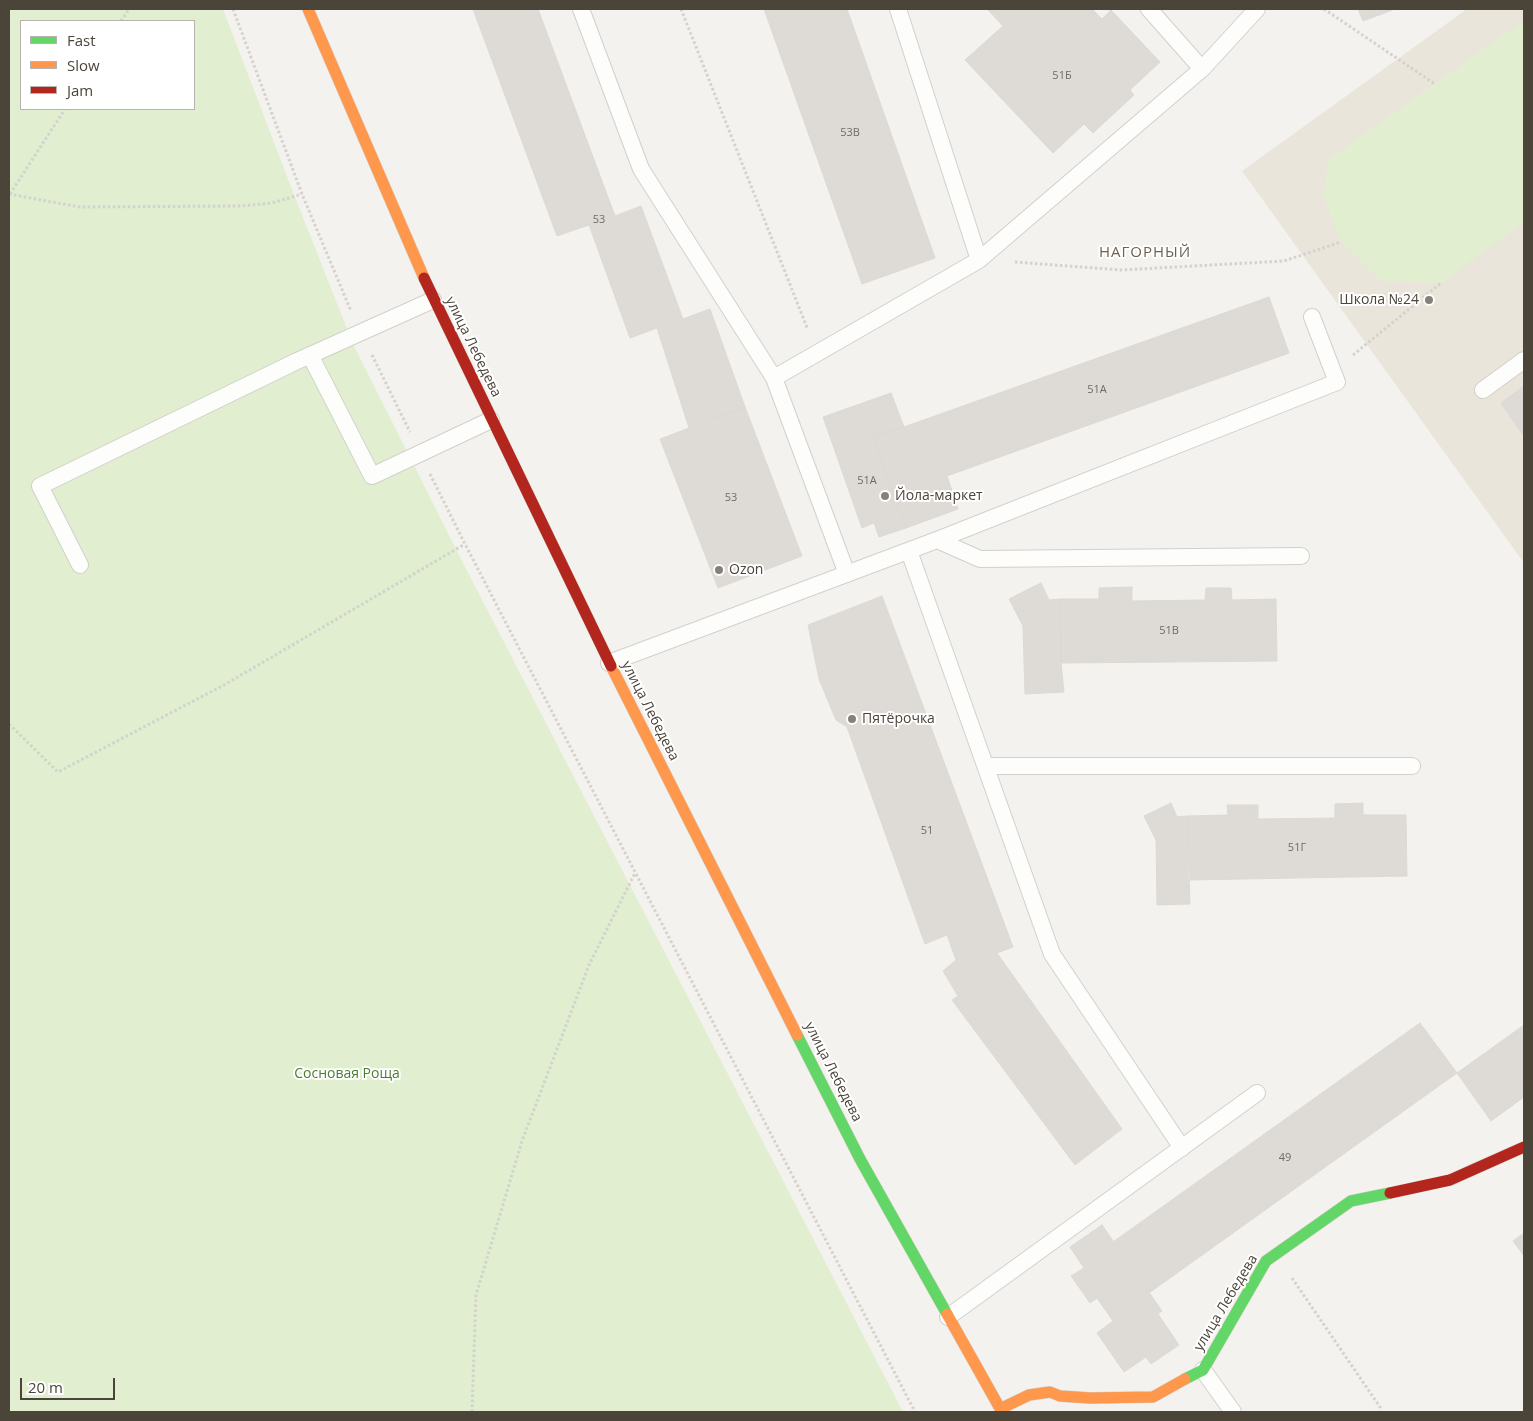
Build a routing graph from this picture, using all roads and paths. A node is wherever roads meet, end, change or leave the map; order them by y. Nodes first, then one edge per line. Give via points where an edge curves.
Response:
1 (129, 9) edge
2 (234, 9) edge
3 (308, 9) edge
4 (581, 9) edge
5 (681, 9) edge
6 (898, 9) edge
7 (1149, 9) edge
8 (1257, 9) edge
9 (1324, 9) edge
10 (122, 20) edge
11 (1202, 69) junction
12 (1435, 84) dead end
13 (64, 110) edge
14 (302, 194) junction
15 (9, 195) edge
16 (1341, 242) dead end
17 (979, 260) junction
18 (1441, 284) dead end
19 (433, 300) junction
20 (1312, 317) dead end
21 (360, 332) junction
22 (817, 354) junction
23 (310, 356) junction
24 (1524, 360) edge
25 (1333, 371) junction
26 (774, 378) junction
27 (1483, 390) dead end
28 (491, 420) junction
29 (420, 453) junction
30 (937, 540) junction
31 (465, 544) junction
32 (909, 551) junction
33 (1301, 556) dead end
34 (80, 565) dead end
35 (847, 574) junction
36 (609, 663) junction
37 (9, 724) edge
38 (986, 766) junction
39 (1412, 766) dead end
40 (635, 872) junction
41 (1256, 1093) dead end
42 (1524, 1147) edge
43 (1182, 1148) junction
44 (1306, 1299) dead end
45 (948, 1317) junction
46 (1203, 1370) junction
47 (1001, 1411) edge
48 (472, 1412) edge
49 (915, 1412) edge
50 (1233, 1412) edge
51 (1379, 1412) edge

1 - 10 path
2 - 14 path
3 - 19 main road, улица Лебедева
4 - 26 lane via 641,169
5 - 22 path
6 - 17 lane
7 - 11 lane
8 - 11 lane
9 - 12 path
11 - 17 lane
13 - 15 path
14 - 15 path via 272,203 241,206 80,207
14 - 21 path
16 - 17 path via 1284,262 1121,270
17 - 22 lane
18 - 25 path
19 - 21 lane
19 - 28 main road, улица Лебедева
20 - 25 lane
21 - 23 lane
21 - 29 path
22 - 26 lane
23 - 29 lane via 372,476
23 - 34 lane via 40,486
24 - 27 lane
25 - 30 lane via 1337,382
26 - 35 lane
28 - 29 lane
28 - 36 main road, улица Лебедева
29 - 31 path
30 - 32 lane
30 - 33 lane via 980,559
31 - 37 path via 224,686 58,772
31 - 40 path
32 - 35 lane
32 - 38 lane
35 - 36 lane
36 - 45 main road, улица Лебедева via 860,1159
38 - 39 lane
38 - 43 lane via 1052,954
40 - 48 path via 589,965 520,1150 476,1295
40 - 49 path
41 - 43 lane
42 - 46 main road, улица Лебедева via 1450,1180 1351,1201 1266,1261
43 - 45 lane
44 - 51 path via 1380,1407
45 - 47 main road, улица Лебедева
46 - 47 main road, улица Лебедева via 1153,1397 1090,1398 1050,1392 1029,1395
46 - 50 lane

